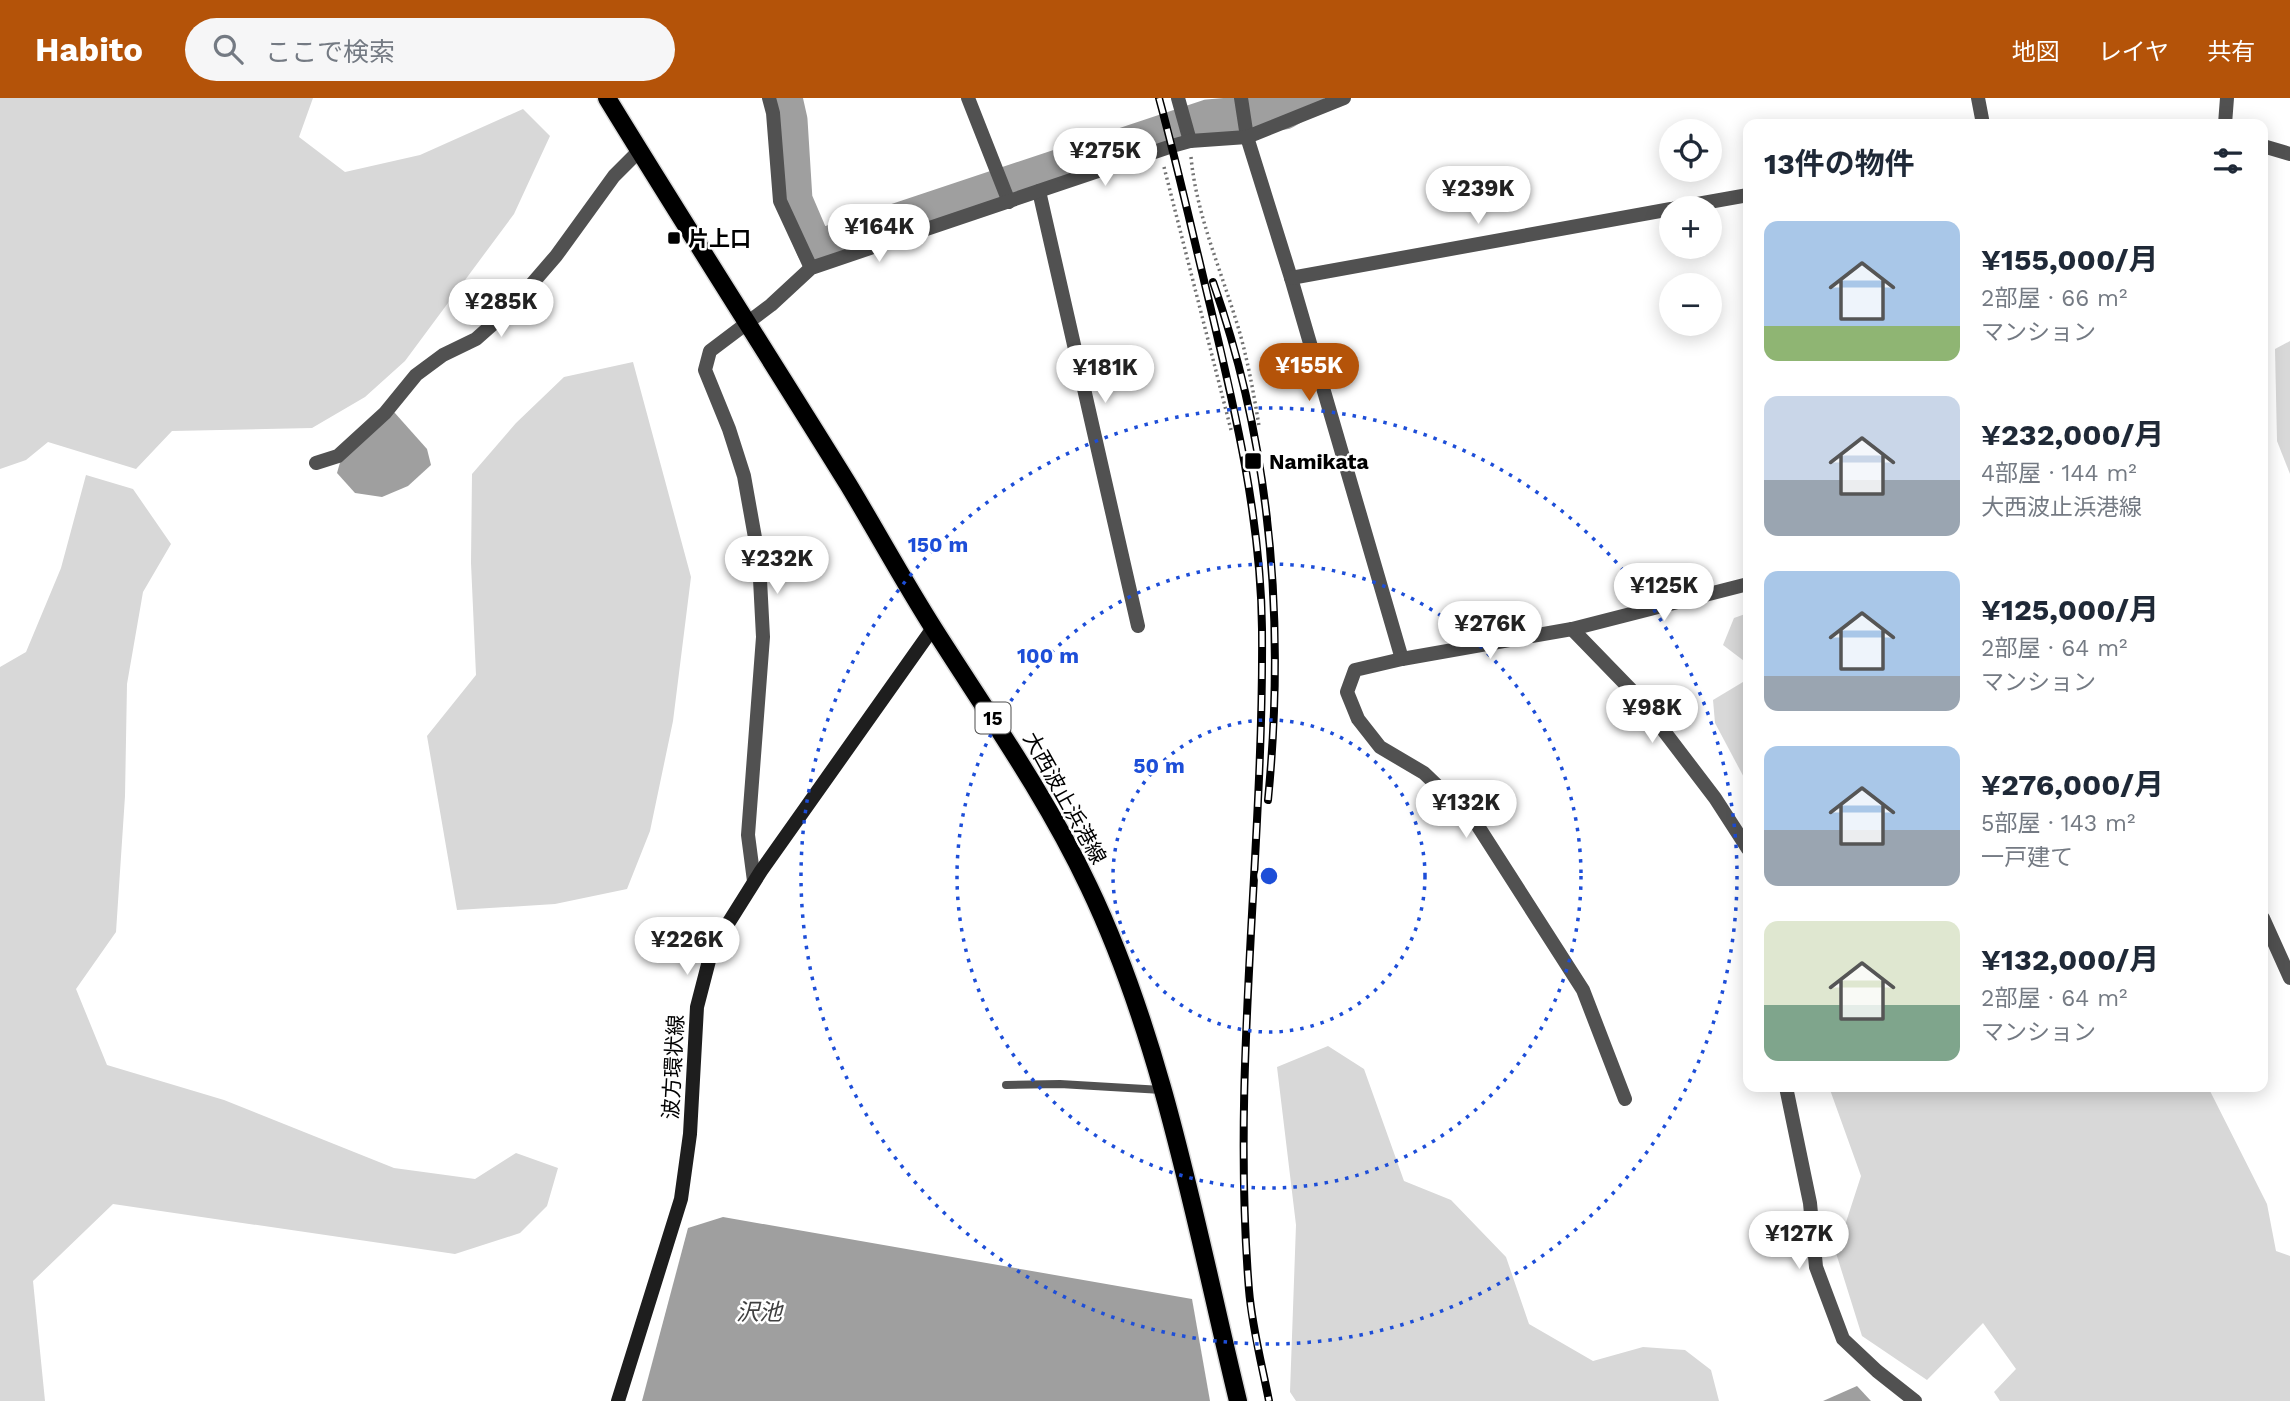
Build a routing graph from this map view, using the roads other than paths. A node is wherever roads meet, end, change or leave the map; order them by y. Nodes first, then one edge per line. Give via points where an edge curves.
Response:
1 (607, 98) edge
2 (769, 98) edge
3 (968, 98) edge
4 (1178, 98) edge
5 (1241, 98) edge
6 (1344, 98) edge
7 (1978, 98) edge
8 (2227, 98) edge
9 (1982, 119) edge
10 (2225, 119) edge
11 (1247, 137) junction
12 (1191, 141) junction
13 (2268, 148) edge
14 (639, 151) junction
15 (2290, 155) edge
16 (1039, 191) junction
17 (1743, 196) edge
18 (1722, 200) edge
19 (1009, 202) junction
20 (1659, 212) edge
21 (811, 268) junction
22 (1291, 278) junction
23 (748, 323) junction
24 (316, 463) dead end
25 (1743, 585) edge
26 (1138, 626) dead end
27 (933, 628) junction
28 (1572, 629) junction
29 (1402, 659) junction
30 (1743, 841) edge
31 (754, 881) junction
32 (2268, 929) edge
33 (2290, 978) edge
34 (1006, 1085) dead end
35 (1161, 1090) junction
36 (1787, 1092) edge
37 (1625, 1098) dead end
38 (618, 1401) edge
39 (1238, 1401) edge
40 (1915, 1401) edge

1 - 14 main road, 大西波止浜港線 / 15
2 - 21 street via 780,201
3 - 19 street
4 - 12 street
5 - 11 street
6 - 11 street
7 - 9 street
8 - 10 street
11 - 12 street
11 - 22 street
12 - 16 street
13 - 15 street
14 - 23 main road, 大西波止浜港線 / 15
14 - 24 street via 614,176 512,307 476,338 416,375 385,413 338,456
16 - 19 street
16 - 26 street
17 - 18 street
19 - 21 street
20 - 22 street
21 - 23 street
22 - 29 street
23 - 27 main road, 大西波止浜港線 / 15
23 - 31 street via 710,351 705,370 744,476 759,560 762,662 748,835
25 - 28 street
27 - 31 main road, 波方環状線
27 - 35 main road, 大西波止浜港線 / 15 via 1038,791 1089,887 1125,972
28 - 29 street
28 - 30 street via 1638,697
29 - 37 street via 1355,670 1347,692 1358,719 1380,747 1424,773 1476,823 1583,990
31 - 38 main road, 波方環状線 via 712,949 697,1007 681,1199
32 - 33 street
34 - 35 lane via 1060,1083
35 - 39 main road, 大西波止浜港線 / 15
36 - 40 street via 1810,1203 1816,1267 1843,1339

